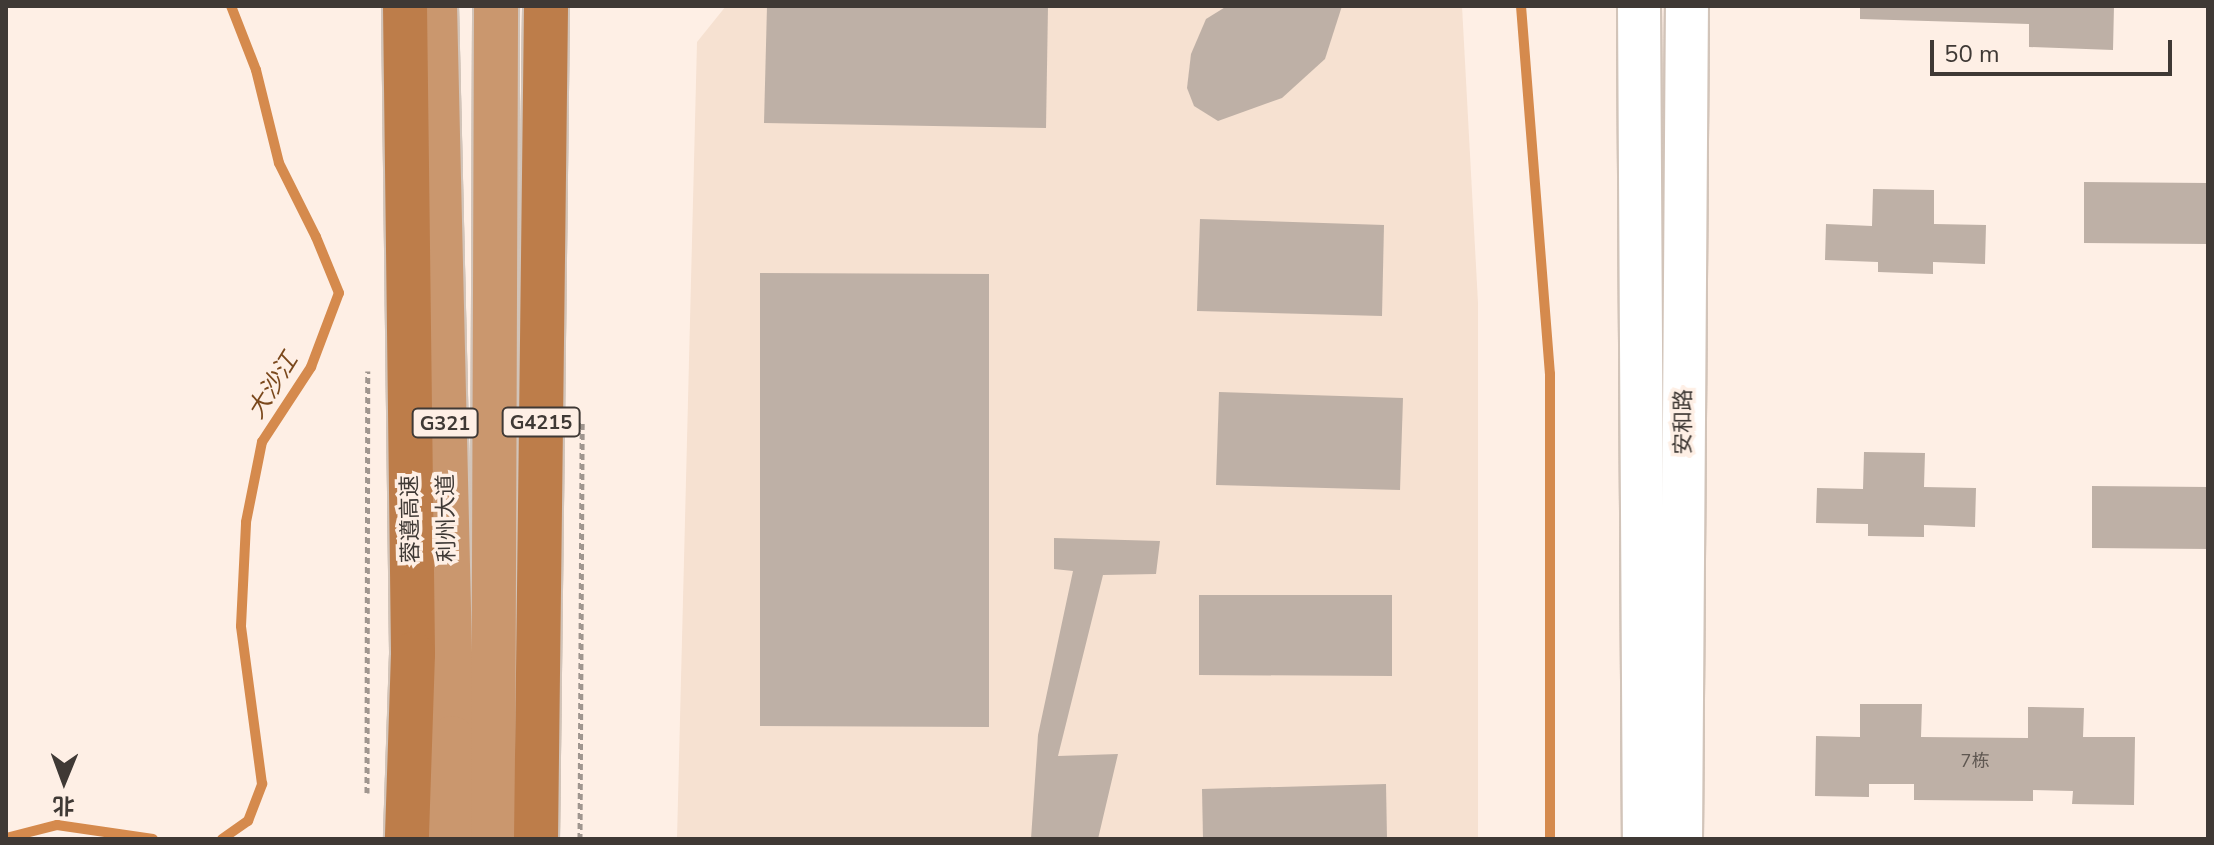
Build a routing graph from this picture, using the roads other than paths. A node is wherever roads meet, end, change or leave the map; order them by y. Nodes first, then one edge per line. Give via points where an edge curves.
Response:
1 (405, 6) edge
2 (435, 6) edge
3 (496, 6) edge
4 (546, 6) edge
5 (1639, 6) edge
6 (1687, 6) edge
7 (407, 839) edge
8 (450, 839) edge
9 (493, 839) edge
10 (536, 839) edge
11 (1644, 839) edge
12 (1681, 839) edge

1 - 7 highway, 蓉遵高速 via 413,654
2 - 8 highway, 利州大道 / G321 via 452,722
3 - 9 highway, 利州大道 / G321
4 - 10 highway, G4215
5 - 11 street, 安和路
6 - 12 street, 安和路

